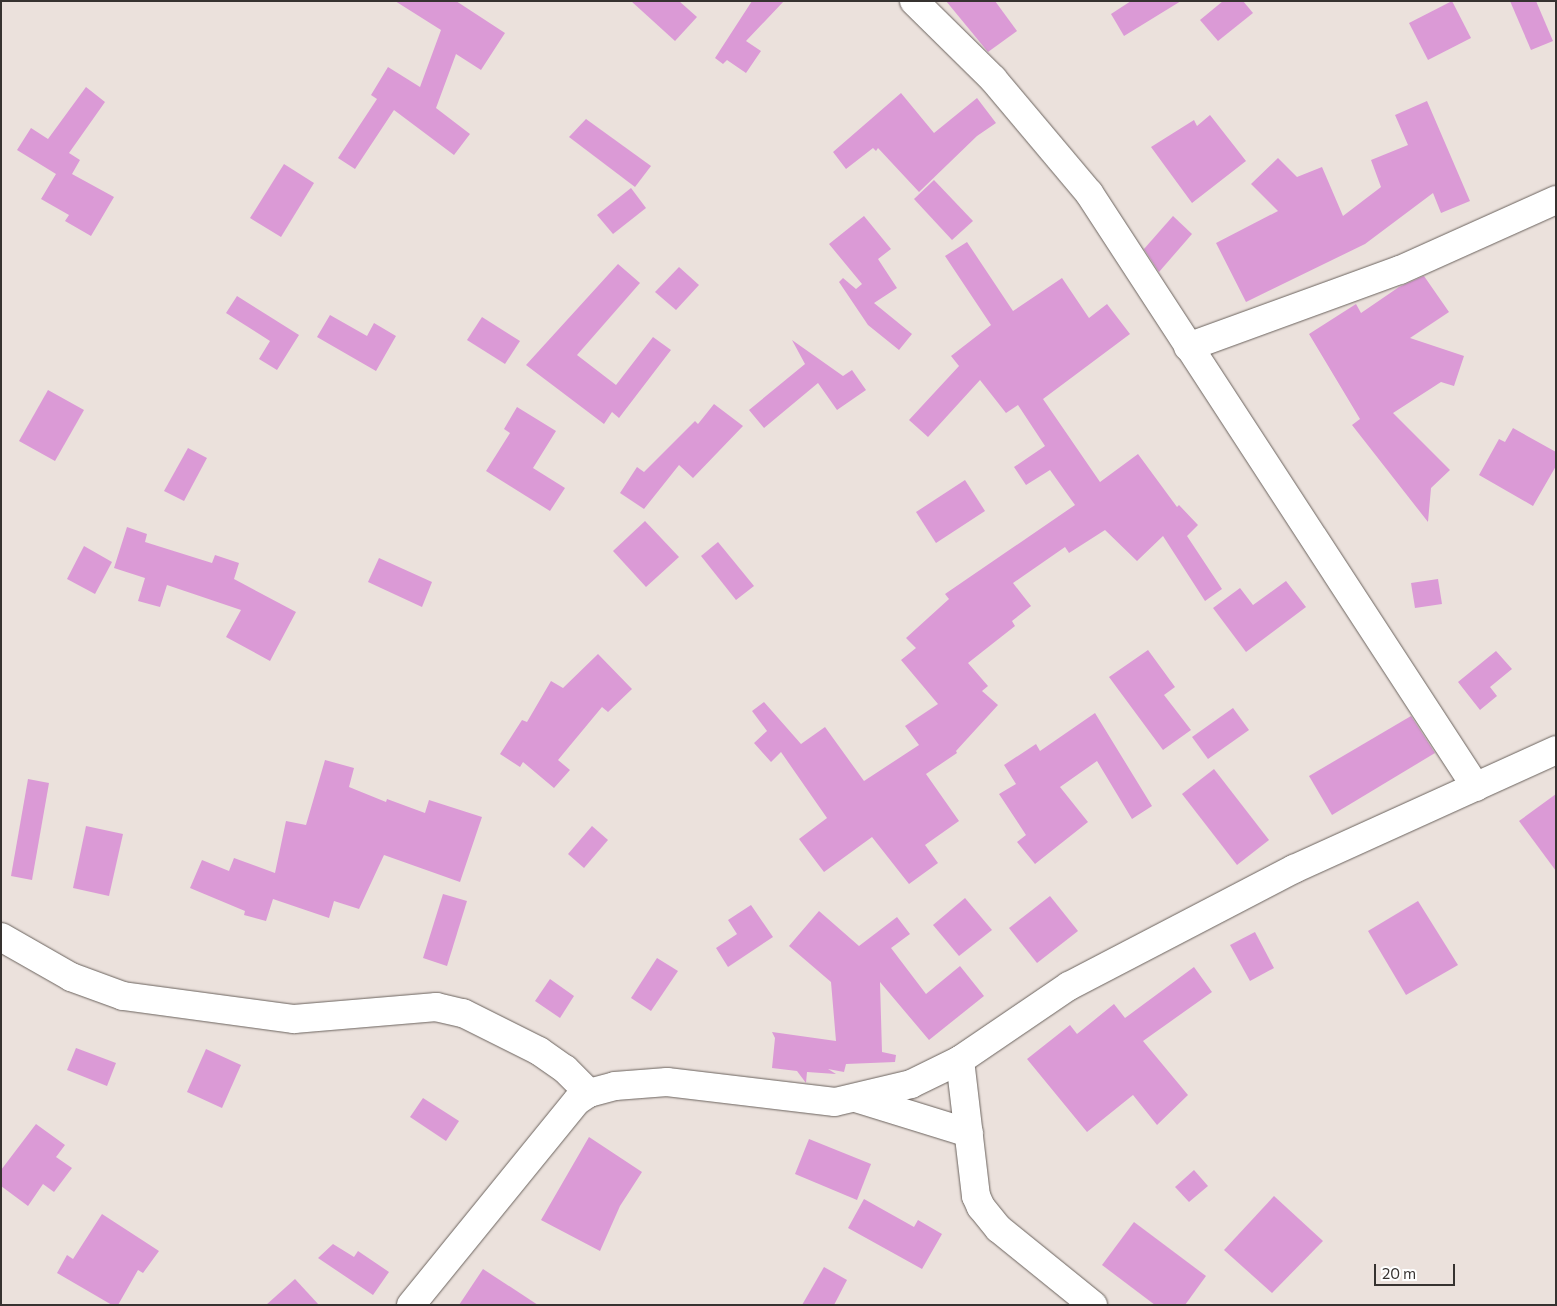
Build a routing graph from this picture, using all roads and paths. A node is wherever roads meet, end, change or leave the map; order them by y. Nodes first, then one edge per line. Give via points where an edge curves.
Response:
1 (914, 1) edge
2 (1556, 200) edge
3 (1188, 347) junction
4 (1556, 750) edge
5 (1476, 788) junction
6 (1, 937) edge
7 (960, 1060) junction
8 (589, 1093) junction
9 (859, 1098) junction
10 (969, 1133) junction
11 (411, 1305) edge
12 (1093, 1305) edge

1 - 3 street via 993,79 1089,193
2 - 3 street via 1400,270
3 - 5 street
4 - 5 street
5 - 7 street via 1294,869 1069,986
6 - 8 street via 71,977 133,997 294,1020 436,1008 463,1013 539,1051 565,1068
7 - 9 street via 911,1084
7 - 10 street
8 - 9 street via 615,1086 667,1082 835,1102
8 - 11 street via 577,1101
9 - 10 street
10 - 12 street via 976,1196 991,1221

